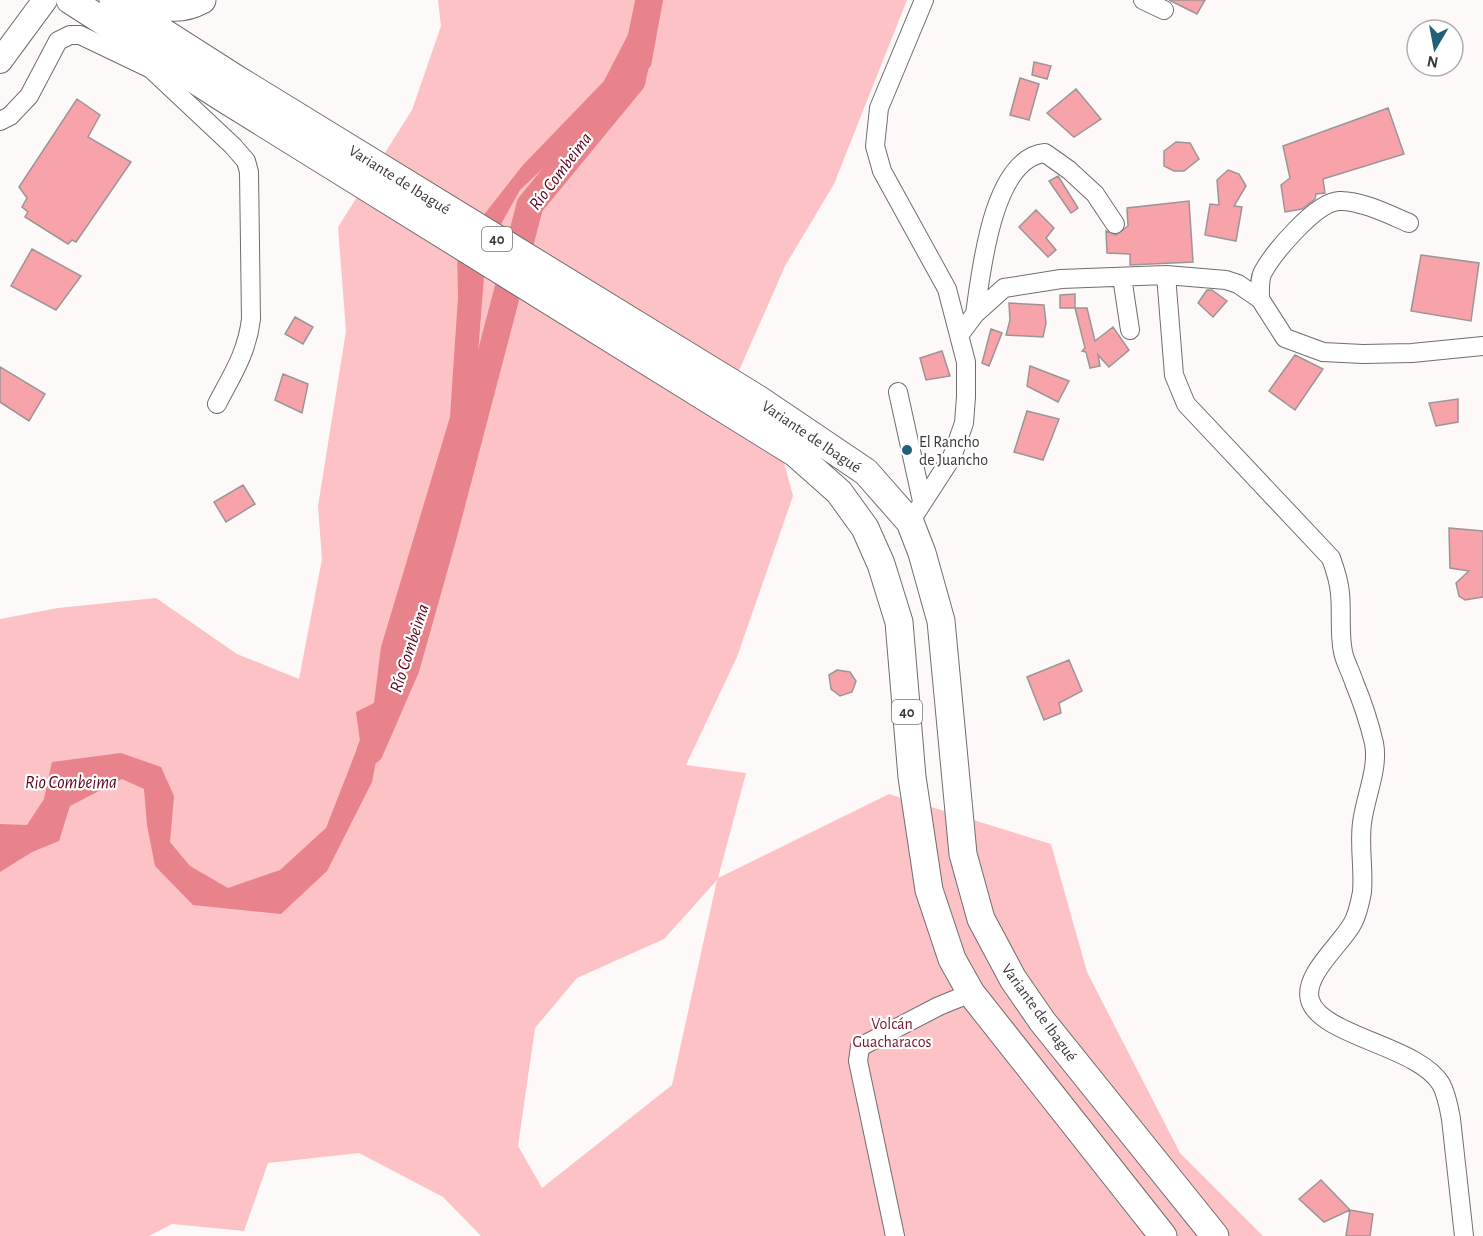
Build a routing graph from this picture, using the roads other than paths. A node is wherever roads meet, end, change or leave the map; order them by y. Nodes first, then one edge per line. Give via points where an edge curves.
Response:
1 (45, 0) edge
2 (70, 0) edge
3 (113, 0) edge
4 (137, 0) edge
5 (202, 0) edge
6 (924, 0) edge
7 (1143, 0) edge
8 (1164, 10) dead end
9 (3, 56) edge
10 (229, 88) junction
11 (0, 121) edge
12 (1409, 223) dead end
13 (1115, 224) dead end
14 (1166, 275) junction
15 (1122, 277) junction
16 (1260, 299) junction
17 (975, 314) junction
18 (1130, 330) dead end
19 (960, 334) junction
20 (1483, 346) edge
21 (898, 392) dead end
22 (217, 404) dead end
23 (916, 512) junction
24 (971, 993) junction
25 (895, 1236) edge
26 (1163, 1236) edge
27 (1215, 1236) edge
28 (1464, 1236) edge

1 - 9 main road
2 - 10 highway, Variante de Ibagué / 40
3 - 10 highway, Variante de Ibagué / 40
4 - 5 highway via 175,9
6 - 19 street via 879,108 875,146 882,171 947,289
7 - 8 street
10 - 23 highway, Variante de Ibagué / 40 via 758,399 866,472
10 - 24 highway, Variante de Ibagué / 40 via 534,291 795,453 839,492 865,528 899,622 912,777 928,890 951,958
11 - 22 street via 28,96 58,41 80,35 151,69 246,161 249,339
12 - 16 street via 1347,202 1330,203 1311,214 1262,273
13 - 17 street via 1095,194 1069,170 1045,153 1029,157 1010,178 991,218
14 - 15 street
14 - 16 street via 1226,280
14 - 28 street via 1174,375 1186,404 1331,558 1341,594 1343,653 1374,745 1362,823 1362,891 1357,912 1312,979 1310,1002 1324,1018 1421,1064 1440,1083 1451,1119
15 - 17 street via 1061,279 1004,288
15 - 18 street
16 - 20 street via 1285,338 1323,352 1412,353
17 - 19 street
19 - 23 street via 966,362 964,423 952,457
21 - 23 street
23 - 27 highway, Variante de Ibagué / 40 via 922,553 941,621 963,854 981,919 1013,979 1042,1021
24 - 25 street via 939,1005 860,1047 858,1061
24 - 26 highway, Variante de Ibagué / 40

